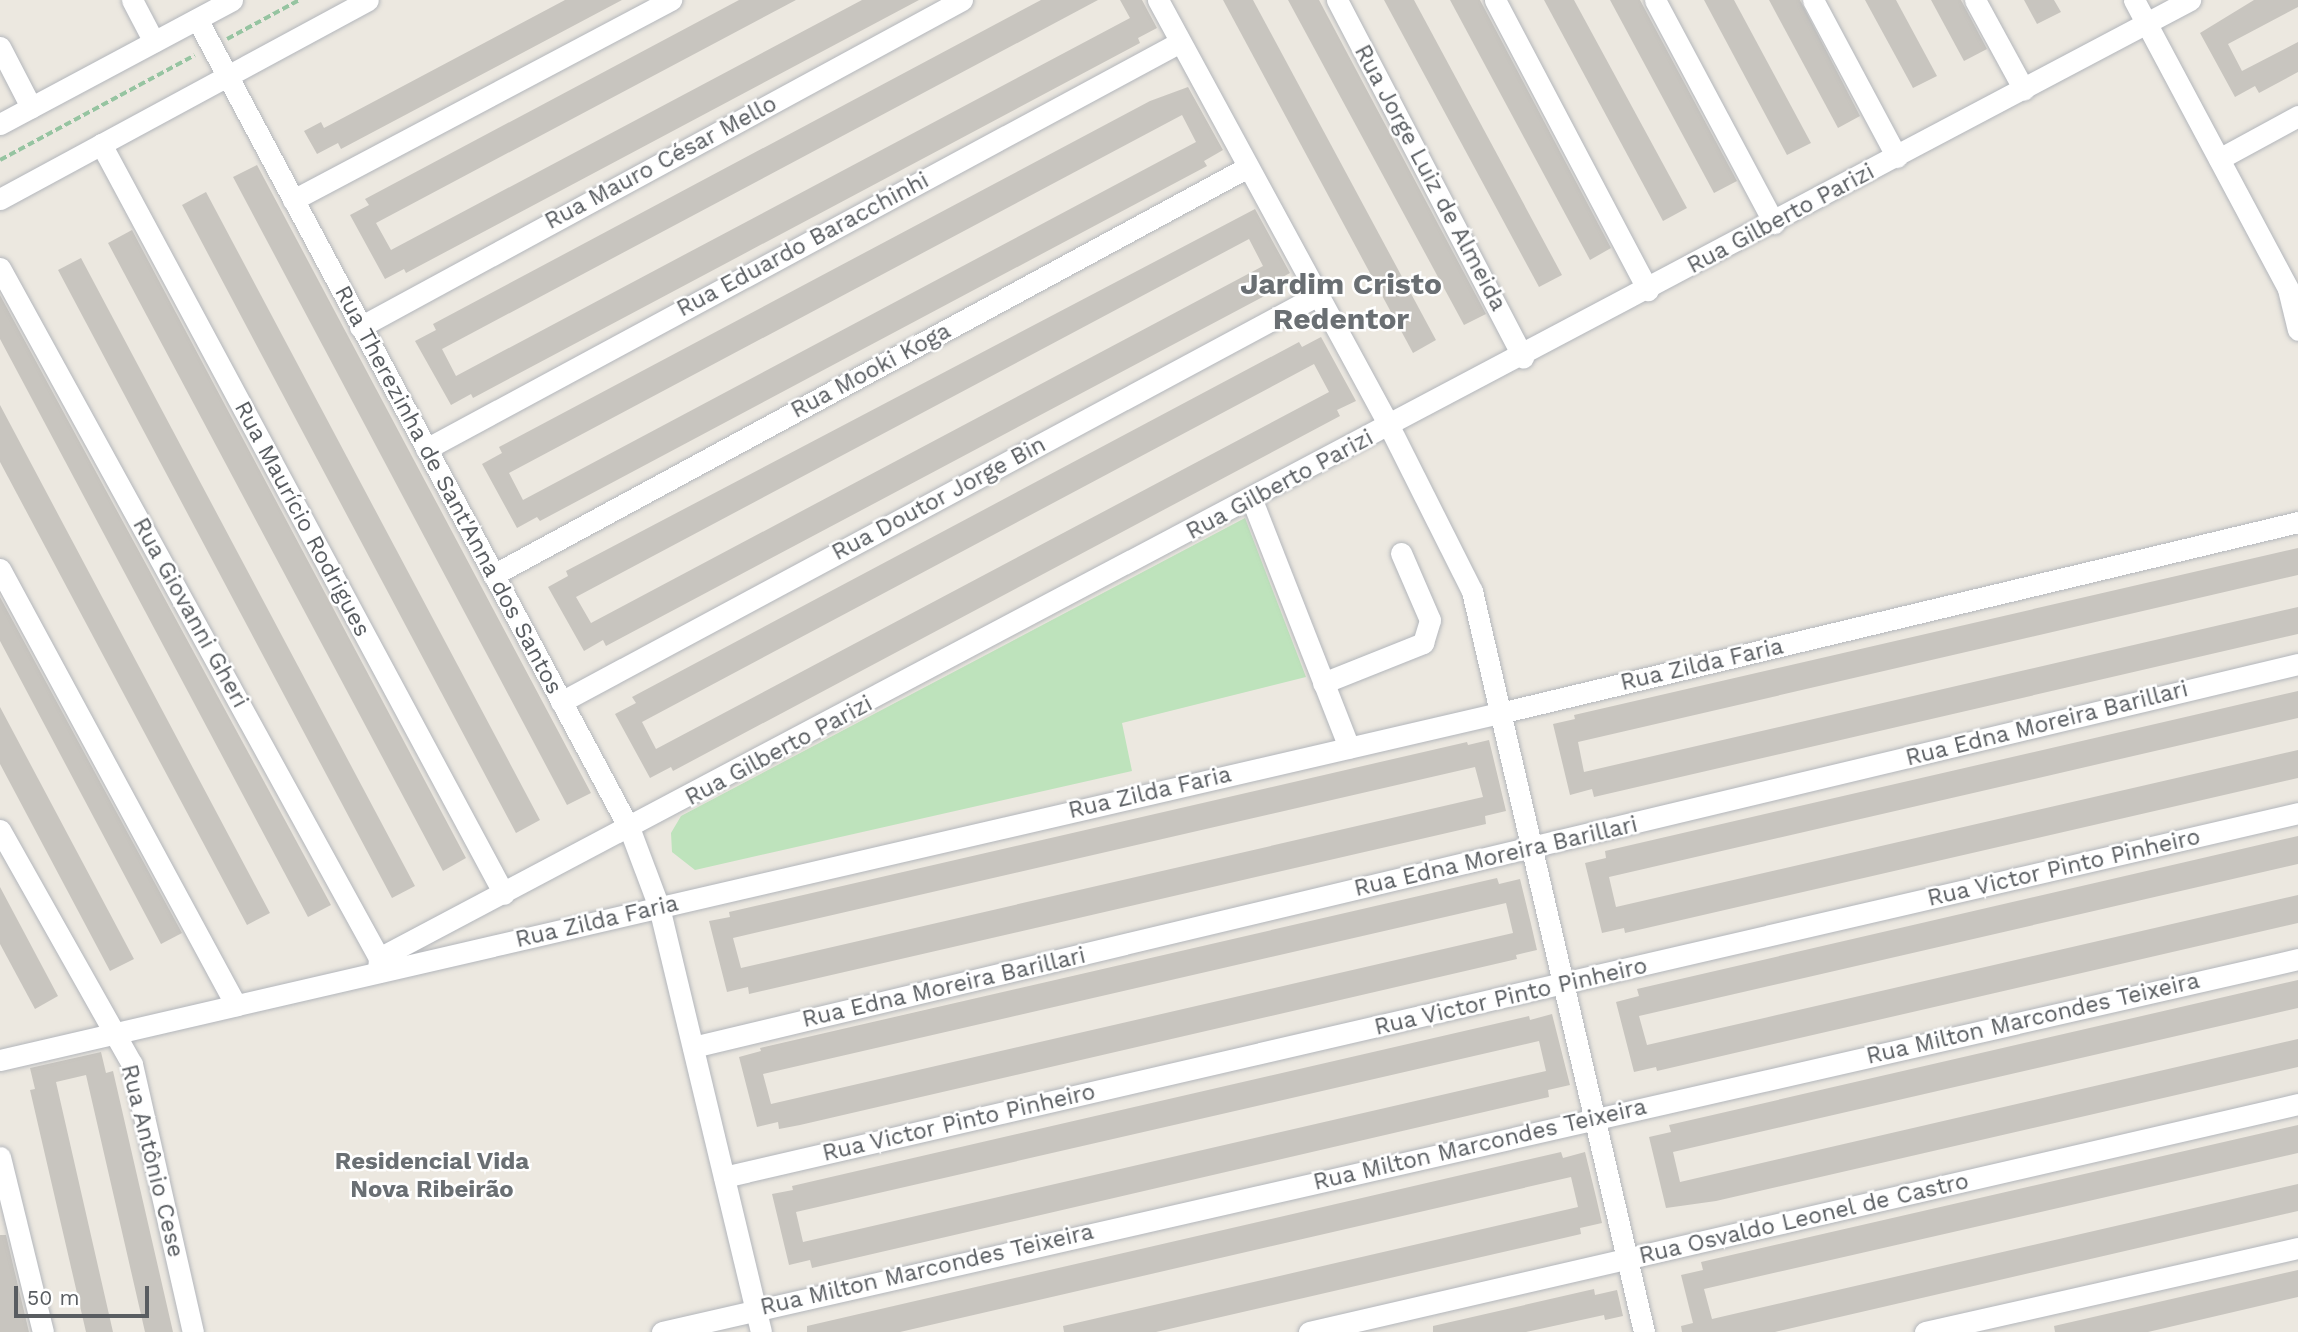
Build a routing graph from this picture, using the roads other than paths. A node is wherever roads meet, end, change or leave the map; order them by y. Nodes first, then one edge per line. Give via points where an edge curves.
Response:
1 (132, 0) edge
2 (232, 0) edge
3 (368, 0) edge
4 (671, 0) edge
5 (962, 0) edge
6 (1158, 0) edge
7 (1337, 0) edge
8 (1495, 0) edge
9 (1656, 0) edge
10 (1813, 0) edge
11 (1975, 0) edge
12 (2134, 0) edge
13 (2190, 0) edge
14 (197, 19) junction
15 (2147, 24) junction
16 (154, 41) junction
17 (1180, 42) junction
18 (0, 47) edge
19 (226, 76) junction
20 (2024, 90) junction
21 (31, 107) junction
22 (2298, 116) edge
23 (0, 124) edge
24 (101, 144) junction
25 (1897, 157) junction
26 (2219, 159) junction
27 (1248, 167) junction
28 (0, 199) edge
29 (293, 200) junction
30 (1774, 223) junction
31 (0, 268) edge
32 (1648, 289) junction
33 (1318, 295) junction
34 (360, 327) junction
35 (2298, 330) edge
36 (1523, 356) junction
37 (1390, 428) junction
38 (426, 449) junction
39 (1252, 500) junction
40 (2298, 522) edge
41 (1401, 553) dead end
42 (0, 569) edge
43 (493, 575) junction
44 (2298, 664) edge
45 (1323, 683) junction
46 (561, 702) junction
47 (1500, 713) junction
48 (1349, 748) junction
49 (2298, 813) edge
50 (0, 830) edge
51 (630, 830) junction
52 (1532, 848) junction
53 (504, 894) junction
54 (659, 907) junction
55 (2298, 959) edge
56 (379, 965) junction
57 (1564, 985) junction
58 (236, 1005) junction
59 (112, 1034) junction
60 (693, 1047) junction
61 (0, 1060) edge
62 (2298, 1104) edge
63 (1595, 1119) junction
64 (0, 1157) edge
65 (724, 1177) junction
66 (2298, 1248) edge
67 (1628, 1261) junction
68 (756, 1309) junction
69 (43, 1332) edge
70 (193, 1332) edge
71 (662, 1332) edge
72 (761, 1332) edge
73 (1309, 1332) edge
74 (1644, 1332) edge
75 (1925, 1332) edge

1 - 16 street
2 - 14 street
3 - 19 street
4 - 29 street
5 - 34 street, Rua Mauro César Mello
6 - 17 street
7 - 36 street, Rua Jorge Luiz de Almeida
8 - 32 street
9 - 30 street
10 - 25 street
11 - 20 street
12 - 15 street
13 - 15 street, Rua Gilberto Parizi
14 - 16 street
14 - 19 street, Rua Therezinha de Sant'Anna dos Santos
15 - 20 street, Rua Gilberto Parizi
15 - 26 street
16 - 21 street
17 - 27 street
17 - 38 street, Rua Eduardo Baracchinhi
18 - 21 street
19 - 24 street
19 - 29 street, Rua Therezinha de Sant'Anna dos Santos
20 - 25 street, Rua Gilberto Parizi
21 - 23 street
22 - 26 street
24 - 28 street
24 - 53 street, Rua Maurício Rodrigues
25 - 30 street, Rua Gilberto Parizi
26 - 35 street via 2288,289
27 - 33 street
27 - 43 street, Rua Mooki Koga
29 - 34 street, Rua Therezinha de Sant'Anna dos Santos
30 - 32 street, Rua Gilberto Parizi
31 - 56 street, Rua Giovanni Gheri
32 - 36 street, Rua Gilberto Parizi
33 - 37 street
33 - 46 street, Rua Doutor Jorge Bin
34 - 38 street, Rua Therezinha de Sant'Anna dos Santos
36 - 37 street, Rua Gilberto Parizi
37 - 39 street, Rua Gilberto Parizi
37 - 47 street via 1472,591
38 - 43 street, Rua Therezinha de Sant'Anna dos Santos
39 - 45 street
39 - 51 street, Rua Gilberto Parizi
40 - 47 street, Rua Zilda Faria
41 - 45 street via 1430,620 1423,643
42 - 58 street
43 - 46 street, Rua Therezinha de Sant'Anna dos Santos
44 - 52 street, Rua Edna Moreira Barillari
45 - 48 street
46 - 51 street, Rua Therezinha de Sant'Anna dos Santos
47 - 48 street, Rua Zilda Faria
47 - 52 street
48 - 54 street, Rua Zilda Faria
49 - 57 street, Rua Victor Pinto Pinheiro
50 - 59 street, Rua Antônio Cese
51 - 53 street, Rua Gilberto Parizi
51 - 54 street, Rua Therezinha de Sant'Anna dos Santos
52 - 57 street
52 - 60 street, Rua Edna Moreira Barillari
53 - 56 street, Rua Gilberto Parizi
54 - 56 street, Rua Zilda Faria
54 - 60 street, Rua Therezinha de Sant'Anna dos Santos
55 - 63 street, Rua Milton Marcondes Teixeira
56 - 58 street, Rua Zilda Faria
57 - 63 street
57 - 65 street, Rua Victor Pinto Pinheiro
58 - 59 street, Rua Zilda Faria
59 - 61 street, Rua Zilda Faria
59 - 70 street, Rua Antônio Cese via 132,1064
60 - 65 street, Rua Therezinha de Sant'Anna dos Santos
62 - 67 street, Rua Osvaldo Leonel de Castro
63 - 67 street
63 - 68 street, Rua Milton Marcondes Teixeira
64 - 69 street
65 - 68 street, Rua Therezinha de Sant'Anna dos Santos
66 - 75 street
67 - 73 street, Rua Osvaldo Leonel de Castro
67 - 74 street
68 - 71 street, Rua Milton Marcondes Teixeira
68 - 72 street, Rua Therezinha de Sant'Anna dos Santos

